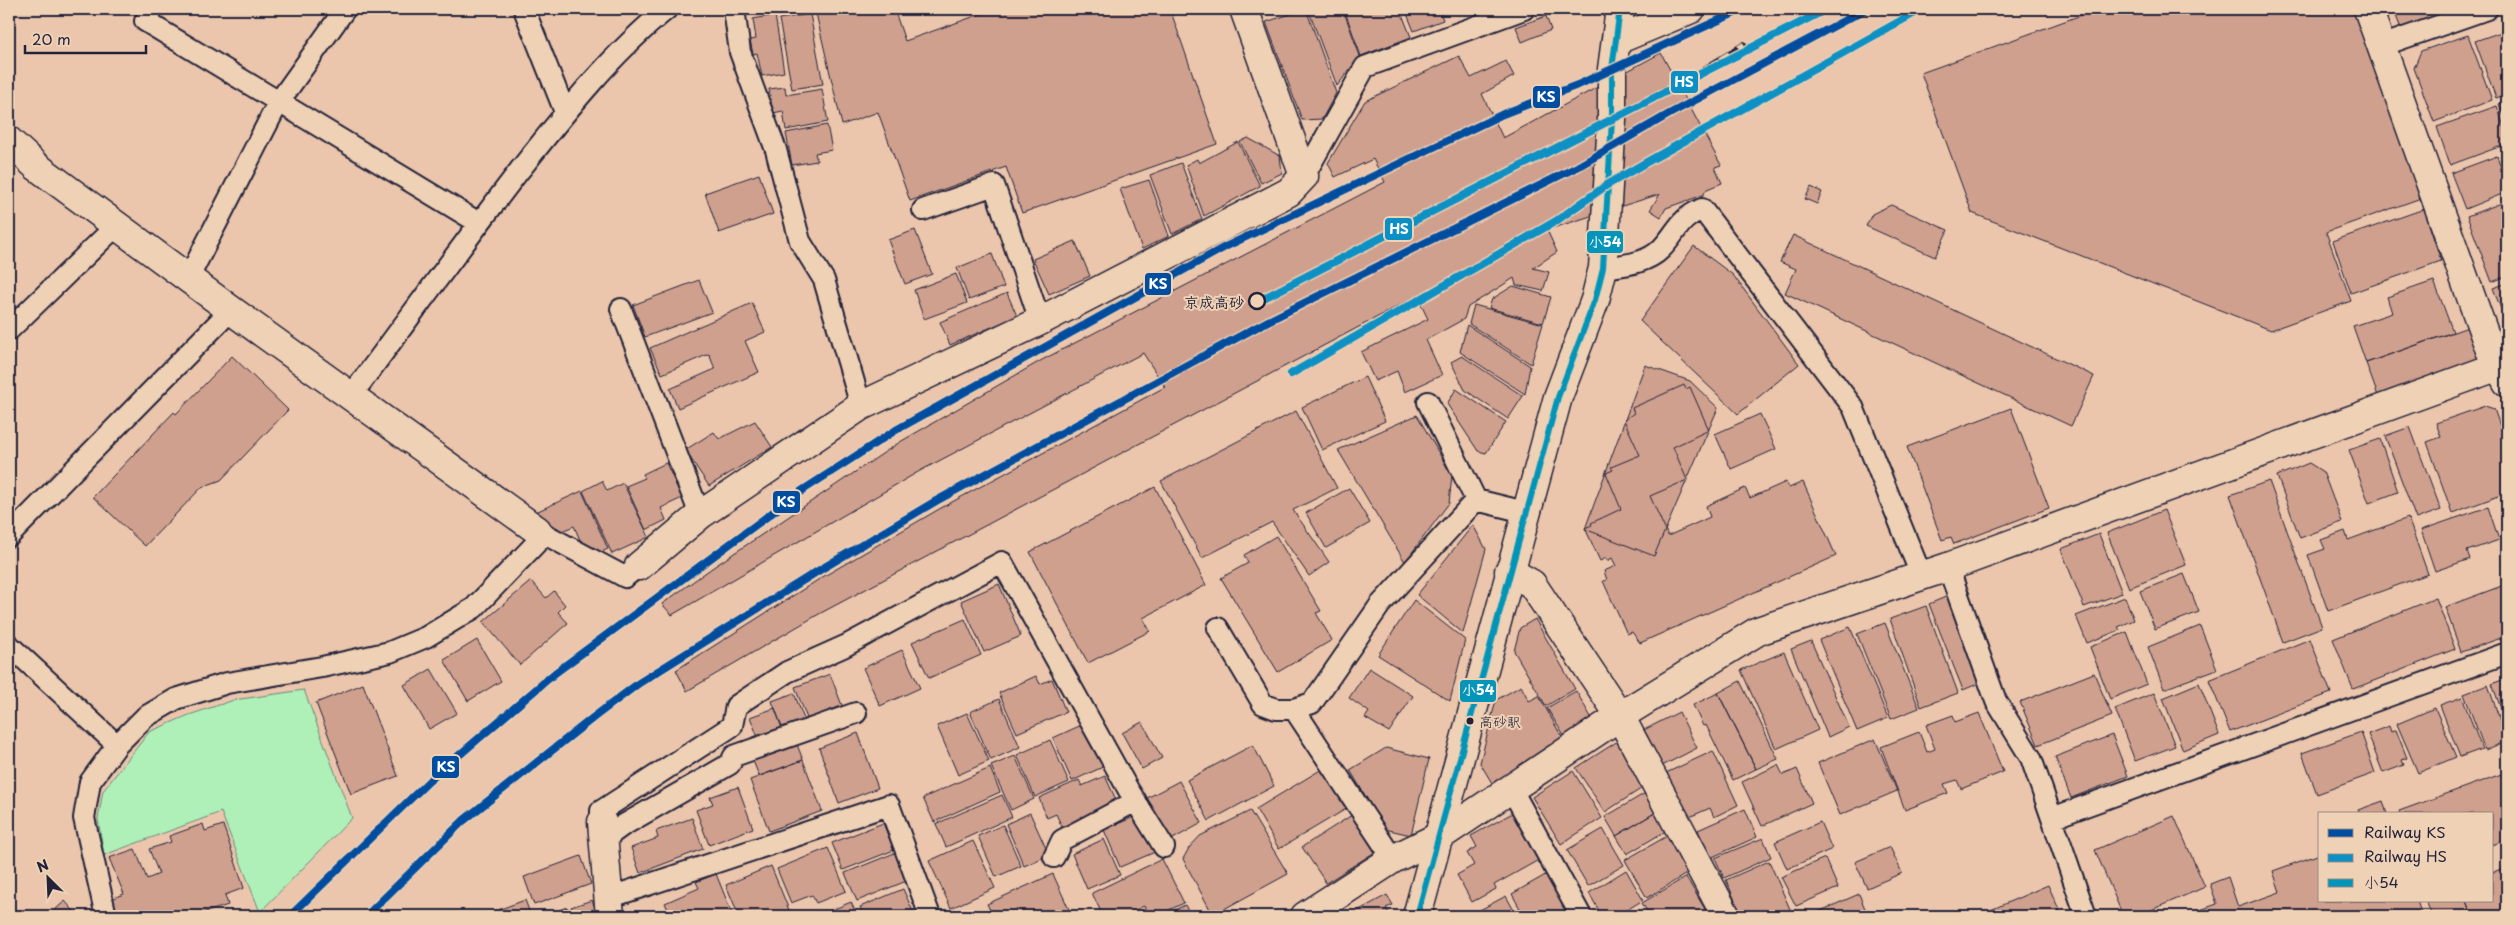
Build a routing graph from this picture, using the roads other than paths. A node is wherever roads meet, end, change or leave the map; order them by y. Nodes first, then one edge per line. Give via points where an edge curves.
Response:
1 (153, 9) edge
2 (345, 9) edge
3 (524, 9) edge
4 (667, 9) edge
5 (734, 9) edge
6 (1244, 9) edge
7 (1524, 9) edge
8 (1620, 9) edge
9 (1691, 9) edge
10 (2368, 9) edge
11 (2487, 9) edge
12 (1499, 13) edge
13 (1617, 40) junction
14 (2381, 46) junction
15 (278, 103) junction
16 (565, 112) junction
17 (9, 141) edge
18 (1304, 176) junction
19 (923, 210) dead end
20 (479, 223) junction
21 (116, 226) junction
22 (1603, 268) junction
23 (188, 279) junction
24 (621, 309) dead end
25 (231, 310) junction
26 (1040, 321) junction
27 (9, 330) edge
28 (2504, 371) edge
29 (351, 396) junction
30 (1428, 402) dead end
31 (861, 406) junction
32 (1476, 500) junction
33 (1525, 512) junction
34 (700, 515) junction
35 (540, 532) junction
36 (9, 536) edge
37 (638, 566) joint
38 (1948, 567) junction
39 (1509, 571) junction
40 (1921, 575) junction
41 (1218, 628) dead end
42 (9, 645) edge
43 (2507, 654) edge
44 (1294, 709) junction
45 (856, 713) dead end
46 (1620, 716) junction
47 (117, 746) junction
48 (1512, 790) junction
49 (1136, 801) junction
50 (2052, 818) junction
51 (602, 831) junction
52 (1440, 836) junction
53 (1164, 847) dead end
54 (1054, 857) dead end
55 (1393, 859) junction
56 (609, 907) edge
57 (106, 916) edge
58 (930, 916) edge
59 (1305, 916) edge
60 (1417, 916) edge
61 (1581, 916) edge
62 (1726, 916) edge
63 (2086, 916) edge

1 - 15 lane via 145,21
2 - 15 lane
3 - 16 lane
4 - 16 lane via 637,33
5 - 31 lane via 740,52 776,150 800,241 824,280
6 - 18 street
7 - 12 lane
8 - 13 street
9 - 13 street
10 - 14 street
11 - 14 lane
12 - 18 lane via 1365,67
13 - 22 street via 1612,68
14 - 28 street via 2490,350
15 - 20 lane
15 - 23 lane
16 - 20 lane
17 - 21 street via 36,166
18 - 26 street via 1289,192
19 - 26 lane via 994,186
20 - 29 lane
21 - 23 street
21 - 27 lane
22 - 33 street via 1595,300 1558,397
22 - 40 lane via 1637,264 1660,250 1686,217 1702,210 1853,407
23 - 25 street
24 - 34 lane
25 - 29 street
25 - 36 lane
26 - 31 street
28 - 38 street
29 - 35 street
30 - 32 lane
31 - 34 street
32 - 33 lane
32 - 44 lane via 1380,605 1312,703
33 - 39 street
34 - 37 street
35 - 37 lane via 625,577
35 - 47 lane via 474,608 426,637 390,652 227,683 176,699 145,716
38 - 40 street
38 - 50 lane via 1996,701 2031,758
39 - 46 street via 1532,584
39 - 52 street
40 - 46 street via 1758,631
41 - 44 lane via 1262,704 1276,709
42 - 47 lane
43 - 50 lane
44 - 55 lane
45 - 51 lane via 734,756 730,764 622,826
46 - 48 street
46 - 62 street
47 - 57 lane via 90,782 84,818
48 - 52 street
48 - 61 lane
49 - 51 lane via 1002,562 845,646 787,672 736,706 732,726 601,811
49 - 53 lane
49 - 54 lane via 1062,840
50 - 63 lane
51 - 56 street
52 - 55 street
52 - 60 street
55 - 59 street
56 - 58 lane via 889,805

